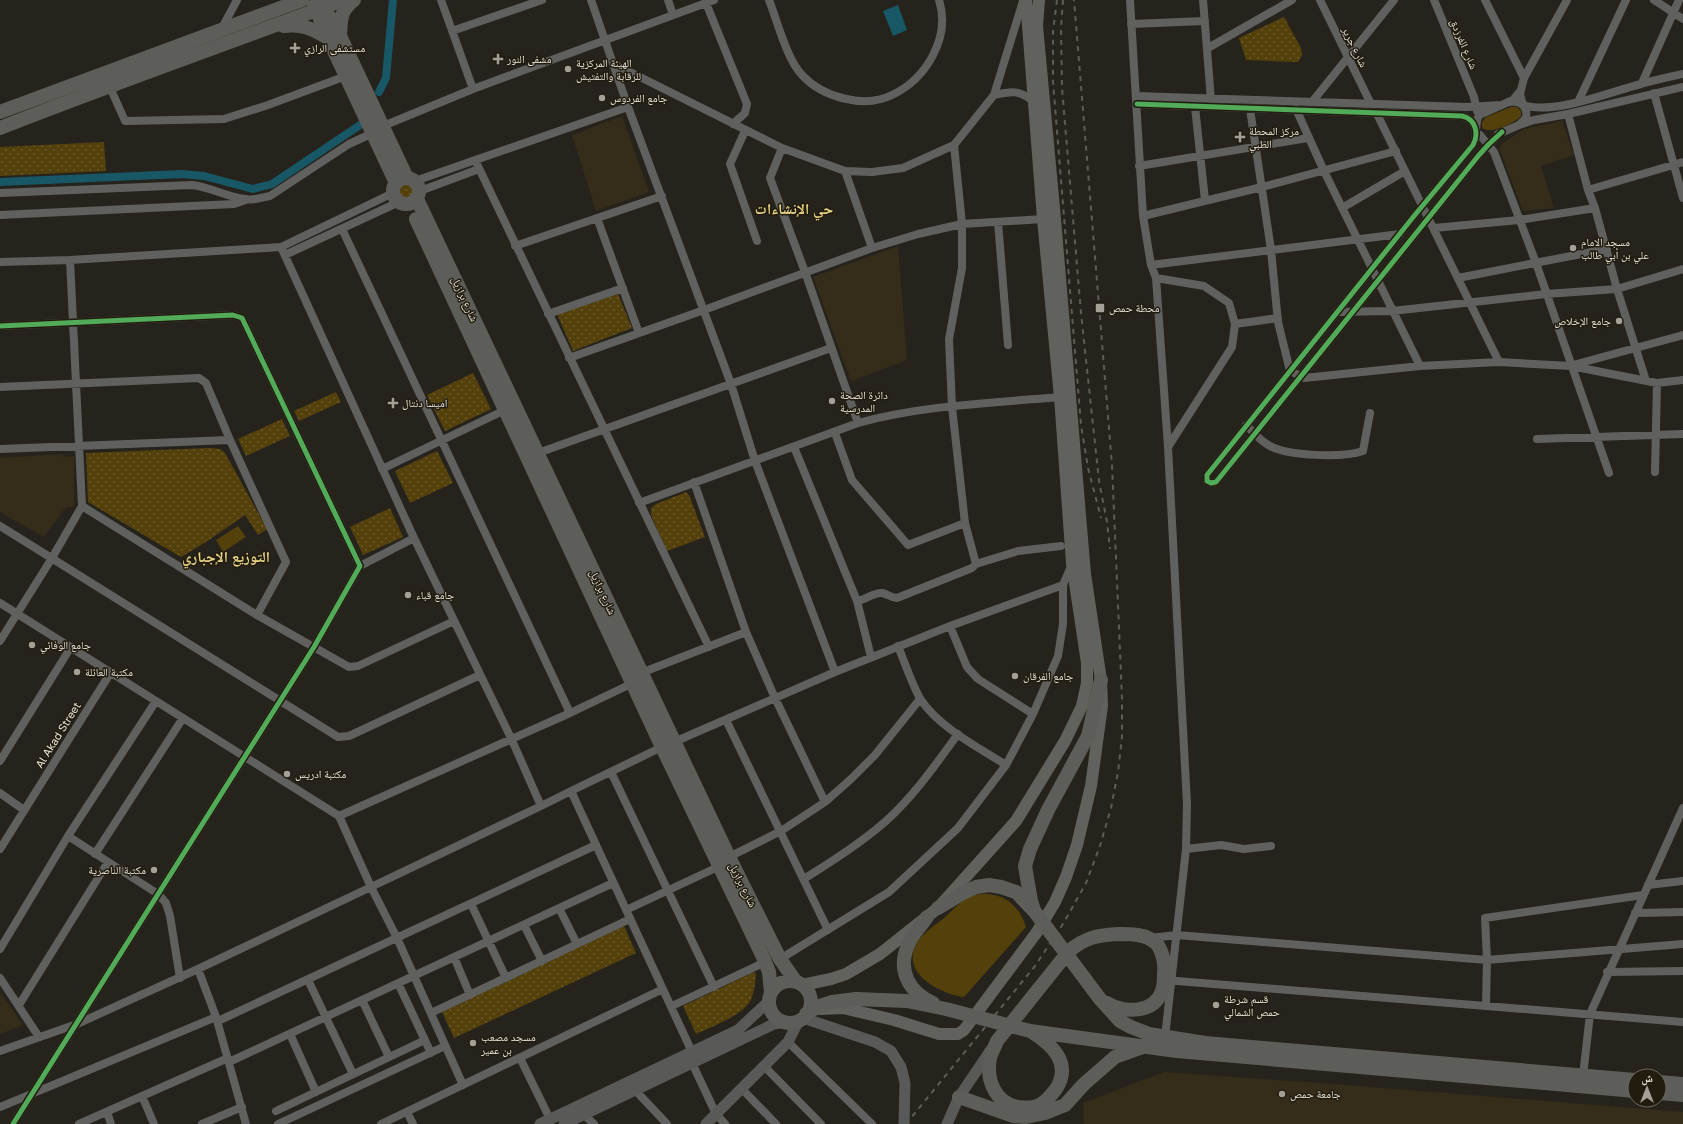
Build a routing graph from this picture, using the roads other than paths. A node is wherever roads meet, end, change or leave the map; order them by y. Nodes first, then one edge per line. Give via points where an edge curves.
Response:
1 (237, 0) edge
2 (343, 0) edge
3 (354, 0) edge
4 (441, 0) edge
5 (542, 0) edge
6 (591, 0) edge
7 (668, 0) edge
8 (714, 0) edge
9 (769, 0) edge
10 (939, 0) edge
11 (1025, 0) edge
12 (1039, 0) edge
13 (1130, 0) edge
14 (1203, 0) edge
15 (1292, 0) edge
16 (1320, 0) edge
17 (1394, 0) edge
18 (1434, 0) edge
19 (1567, 0) edge
20 (1626, 0) edge
21 (1654, 0) edge
22 (1679, 0) edge
23 (300, 1) edge
24 (1487, 1) edge
25 (706, 3) junction
26 (318, 5) edge
27 (1673, 13) junction
28 (674, 15) junction
29 (1683, 19) edge
30 (1205, 21) junction
31 (1131, 24) junction
32 (274, 27) junction
33 (221, 30) junction
34 (452, 31) junction
35 (334, 37) junction
36 (605, 40) junction
37 (1208, 48) junction
38 (1348, 57) junction
39 (614, 64) junction
40 (1683, 74) edge
41 (346, 76) junction
42 (1524, 78) junction
43 (1642, 83) junction
44 (109, 85) junction
45 (1683, 87) edge
46 (473, 89) junction
47 (1521, 89) junction
48 (1654, 93) junction
49 (994, 95) junction
50 (1474, 97) junction
51 (1137, 100) junction
52 (1212, 100) junction
53 (1033, 101) junction
54 (1312, 102) junction
55 (1510, 102) junction
56 (1578, 102) junction
57 (1371, 104) junction
58 (1501, 105) junction
59 (1523, 105) junction
60 (628, 107) junction
61 (1195, 107) junction
62 (1477, 107) junction
63 (1490, 107) junction
64 (1250, 109) junction
65 (1296, 109) junction
66 (0, 112) edge
67 (1377, 114) junction
68 (1568, 114) junction
69 (1477, 120) junction
70 (734, 124) junction
71 (1519, 125) junction
72 (0, 128) edge
73 (378, 129) junction
74 (745, 130) junction
75 (1478, 132) junction
76 (1501, 134) junction
77 (1308, 138) junction
78 (1489, 144) junction
79 (954, 145) junction
80 (1255, 147) junction
81 (782, 148) junction
82 (1396, 152) junction
83 (1494, 152) junction
84 (1201, 156) junction
85 (475, 160) junction
86 (1683, 162) edge
87 (1674, 165) junction
88 (1139, 166) junction
89 (479, 169) junction
90 (845, 171) junction
91 (1324, 171) junction
92 (1405, 171) junction
93 (1262, 188) junction
94 (1588, 190) junction
95 (407, 191) junction
96 (0, 193) edge
97 (662, 196) junction
98 (1683, 198) edge
99 (246, 200) junction
100 (1205, 200) junction
101 (1422, 206) junction
102 (1342, 208) junction
103 (1595, 208) junction
104 (0, 215) edge
105 (1143, 216) junction
106 (597, 218) junction
107 (1043, 218) junction
108 (1429, 218) junction
109 (1519, 220) junction
110 (998, 222) junction
111 (962, 224) junction
112 (342, 228) junction
113 (1434, 228) junction
114 (1400, 234) junction
115 (1357, 239) junction
116 (757, 242) dead end
117 (515, 246) junction
118 (281, 247) junction
119 (872, 248) junction
120 (1607, 249) junction
121 (1272, 250) junction
122 (285, 255) junction
123 (70, 260) junction
124 (0, 262) edge
125 (1536, 263) junction
126 (1151, 265) junction
127 (1373, 269) junction
128 (1683, 269) edge
129 (806, 272) junction
130 (1156, 278) junction
131 (1458, 278) junction
132 (1378, 280) junction
133 (623, 288) junction
134 (1617, 289) junction
135 (1546, 294) junction
136 (1470, 302) junction
137 (704, 310) junction
138 (1392, 311) junction
139 (1337, 312) junction
140 (1353, 312) junction
141 (548, 314) junction
142 (1278, 318) junction
143 (72, 323) junction
144 (1235, 324) junction
145 (0, 326) edge
146 (639, 333) junction
147 (1683, 335) edge
148 (1008, 345) dead end
149 (831, 348) junction
150 (1637, 349) junction
151 (569, 358) junction
152 (1499, 362) junction
153 (1420, 366) junction
154 (1571, 366) junction
155 (1290, 371) junction
156 (1300, 377) junction
157 (1683, 380) edge
158 (1646, 381) junction
159 (1657, 383) junction
160 (76, 384) junction
161 (730, 384) junction
162 (0, 387) edge
163 (1060, 397) junction
164 (952, 407) junction
165 (505, 410) junction
166 (1370, 413) dead end
167 (858, 423) junction
168 (1246, 425) junction
169 (604, 431) junction
170 (835, 433) junction
171 (1255, 434) junction
172 (1683, 434) edge
173 (1656, 435) junction
174 (1596, 436) junction
175 (1537, 439) dead end
176 (230, 440) junction
177 (441, 441) junction
178 (80, 445) junction
179 (794, 447) junction
180 (1168, 447) junction
181 (0, 449) edge
182 (538, 453) junction
183 (756, 461) junction
184 (382, 468) junction
185 (1655, 472) dead end
186 (1609, 473) dead end
187 (694, 482) junction
188 (639, 503) junction
189 (82, 506) junction
190 (965, 523) junction
191 (0, 526) edge
192 (414, 538) junction
193 (1061, 546) dead end
194 (52, 558) junction
195 (1072, 563) junction
196 (976, 564) junction
197 (360, 566) junction
198 (1063, 585) junction
199 (857, 602) junction
200 (0, 603) edge
201 (18, 613) junction
202 (257, 615) junction
203 (454, 621) junction
204 (950, 626) junction
205 (746, 632) junction
206 (0, 641) edge
207 (71, 646) junction
208 (898, 646) junction
209 (314, 647) junction
210 (709, 647) junction
211 (871, 657) junction
212 (111, 672) junction
213 (835, 672) junction
214 (480, 675) junction
215 (637, 678) junction
216 (1101, 680) junction
217 (775, 698) junction
218 (920, 699) junction
219 (280, 700) junction
220 (156, 701) junction
221 (570, 713) junction
222 (1033, 714) junction
223 (183, 718) junction
224 (726, 720) junction
225 (958, 734) junction
226 (511, 738) junction
227 (668, 745) junction
228 (245, 756) junction
229 (0, 761) edge
230 (1006, 765) junction
231 (611, 772) junction
232 (571, 791) junction
233 (0, 793) edge
234 (825, 802) junction
235 (541, 806) junction
236 (1683, 808) edge
237 (24, 810) junction
238 (339, 816) junction
239 (1679, 823) edge
240 (780, 832) junction
241 (68, 836) junction
242 (596, 846) junction
243 (1270, 846) dead end
244 (0, 849) edge
245 (1186, 849) junction
246 (95, 854) junction
247 (108, 862) junction
248 (724, 862) junction
249 (804, 879) junction
250 (1683, 881) edge
251 (613, 883) junction
252 (1648, 885) junction
253 (371, 886) junction
254 (669, 890) junction
255 (158, 894) junction
256 (1643, 895) junction
257 (471, 904) junction
258 (559, 908) junction
259 (938, 908) junction
260 (626, 910) junction
261 (1035, 912) junction
262 (1683, 912) edge
263 (1635, 913) junction
264 (927, 917) junction
265 (630, 919) junction
266 (524, 925) junction
267 (828, 930) junction
268 (1176, 935) junction
269 (398, 938) junction
270 (1148, 938) junction
271 (489, 941) junction
272 (577, 944) junction
273 (1683, 944) edge
274 (0, 950) edge
275 (1618, 950) junction
276 (454, 957) junction
277 (780, 959) junction
278 (1487, 960) junction
279 (542, 961) junction
280 (765, 962) junction
281 (198, 969) junction
282 (1683, 971) edge
283 (1607, 972) junction
284 (414, 976) junction
285 (0, 978) edge
286 (180, 978) junction
287 (506, 978) junction
288 (308, 980) junction
289 (1168, 980) junction
290 (398, 983) junction
291 (799, 983) junction
292 (714, 986) junction
293 (663, 989) junction
294 (470, 995) junction
295 (770, 996) junction
296 (1100, 999) junction
297 (362, 1000) junction
298 (19, 1005) junction
299 (672, 1006) junction
300 (1486, 1006) junction
301 (946, 1009) junction
302 (431, 1013) junction
303 (1590, 1014) junction
304 (325, 1017) junction
305 (217, 1019) junction
306 (798, 1019) junction
307 (1683, 1022) edge
308 (77, 1024) junction
309 (1030, 1031) junction
310 (290, 1034) junction
311 (39, 1037) junction
312 (1165, 1037) junction
313 (425, 1040) junction
314 (997, 1041) junction
315 (788, 1042) junction
316 (445, 1046) junction
317 (1144, 1047) junction
318 (0, 1050) edge
319 (431, 1053) junction
320 (388, 1057) junction
321 (520, 1058) junction
322 (692, 1058) junction
323 (228, 1060) junction
324 (764, 1066) junction
325 (353, 1074) junction
326 (1583, 1076) junction
327 (1627, 1079) edge
328 (1667, 1083) edge
329 (1683, 1084) edge
330 (463, 1085) junction
331 (741, 1088) junction
332 (635, 1090) junction
333 (1627, 1090) edge
334 (316, 1092) junction
335 (32, 1093) junction
336 (1667, 1094) edge
337 (1683, 1095) edge
338 (142, 1096) junction
339 (959, 1097) junction
340 (0, 1107) edge
341 (242, 1107) junction
342 (276, 1111) dead end
343 (107, 1112) junction
344 (407, 1112) junction
345 (716, 1114) junction
346 (584, 1115) junction
347 (905, 1121) edge
348 (545, 1122) edge
349 (14, 1124) edge
350 (79, 1124) edge
351 (111, 1124) edge
352 (154, 1124) edge
353 (202, 1124) edge
354 (246, 1124) edge
355 (278, 1124) edge
356 (381, 1124) edge
357 (413, 1124) edge
358 (564, 1124) edge
359 (594, 1124) edge
360 (667, 1124) edge
361 (706, 1124) edge
362 (725, 1124) edge
363 (776, 1124) edge
364 (821, 1124) edge
365 (872, 1124) edge
366 (947, 1124) edge

1 - 33 street
2 - 26 highway
3 - 35 highway via 342,14
4 - 34 street
5 - 34 street
6 - 36 street
7 - 28 street
8 - 25 street
9 - 10 street via 789,55 801,75 824,92 840,98 876,100 891,96 904,88 928,64 942,34
11 - 49 street
11 - 53 main road
12 - 216 main road via 1037,26 1084,574
13 - 31 street
14 - 30 street
15 - 37 street
16 - 38 street, شارع جرير
17 - 38 street
18 - 50 street, شارع الفرزدق
19 - 42 street
20 - 56 street
21 - 27 street
22 - 27 street
23 - 26 highway
23 - 33 highway
24 - 42 street
25 - 28 street
25 - 70 street via 746,104 745,113
26 - 32 highway
26 - 35 highway via 329,16
27 - 29 street
27 - 43 street
28 - 36 street
30 - 31 street
30 - 37 street
31 - 51 street
32 - 35 highway via 297,25
32 - 44 highway
33 - 66 highway
34 - 46 street
35 - 41 highway, شارع برازيل
35 - 73 highway, شارع برازيل
36 - 39 street
36 - 46 street
37 - 52 street
38 - 54 street
38 - 57 street, شارع جرير
39 - 60 street
39 - 70 street
40 - 43 street
41 - 44 street via 224,119 125,121
41 - 73 highway, شارع برازيل
42 - 47 street
43 - 56 street
44 - 72 highway
45 - 48 street
46 - 73 street
47 - 55 street
47 - 59 street via 1520,98
48 - 68 street
48 - 87 street
49 - 53 street via 1018,92
49 - 79 street
50 - 62 street, شارع الفرزدق
50 - 63 street via 1478,103
51 - 52 street
51 - 61 street
51 - 88 street
52 - 54 street
53 - 107 main road
54 - 57 street
55 - 58 street
55 - 59 street via 1515,101
56 - 59 street via 1532,108
57 - 62 street
58 - 63 street
58 - 69 street via 1484,112
59 - 71 street via 1526,109 1526,118
60 - 85 street
60 - 97 street
61 - 64 street
61 - 84 street
62 - 63 street
62 - 69 street, شارع الفرزدق
64 - 65 street
64 - 80 street
65 - 67 street
65 - 77 street
67 - 75 street via 1462,116 1470,120
67 - 82 street
68 - 71 street
68 - 94 street
69 - 75 street, شارع الفرزدق
70 - 74 street
71 - 76 street
73 - 95 highway, شارع برازيل
73 - 99 street via 349,144 270,196
74 - 81 street
74 - 116 street via 730,164
75 - 76 street via 1489,137
75 - 78 street
75 - 101 street, شارع الفرزدق via 1474,145
76 - 78 street
76 - 83 street via 1494,142
77 - 80 street
77 - 91 street
78 - 83 street
78 - 108 street
79 - 90 street via 903,168 872,172
79 - 111 street
80 - 84 street
80 - 93 street
81 - 90 street
81 - 129 street via 770,178
82 - 91 street
82 - 92 street
83 - 109 street
84 - 88 street
84 - 100 street
85 - 89 street
85 - 95 street
86 - 87 street
87 - 94 street
87 - 98 street
88 - 105 street
89 - 95 street
89 - 117 street
90 - 119 street
91 - 93 street
91 - 102 street
92 - 101 street
92 - 102 street
93 - 100 street
93 - 121 street
94 - 103 street
95 - 112 street
95 - 118 street
95 - 165 highway, شارع برازيل
95 - 182 highway, شارع برازيل
96 - 99 street via 192,185 204,186
97 - 106 street
97 - 137 street
99 - 104 street via 234,204
100 - 105 street
101 - 108 street
101 - 114 street, شارع الفرزدق
102 - 115 street
103 - 109 street
103 - 120 street
105 - 126 street
106 - 117 street
106 - 133 street
107 - 110 street
107 - 163 main road
108 - 113 street
108 - 132 street
109 - 113 street
109 - 125 street
110 - 111 street
110 - 148 street
111 - 119 street
111 - 164 street via 962,268 949,339
112 - 122 street
112 - 177 street
113 - 131 street
114 - 115 street
114 - 127 street, شارع الفرزدق
115 - 121 street
115 - 127 street
117 - 141 street
118 - 122 street
118 - 123 street
119 - 129 street
120 - 125 street
120 - 134 street
121 - 126 street
121 - 142 street
122 - 184 street
123 - 124 street
123 - 143 street
125 - 131 street
125 - 135 street
126 - 130 street
127 - 132 street
127 - 139 street, شارع الفرزدق
128 - 134 street
129 - 137 street
129 - 149 street
130 - 144 street via 1204,286 1229,303
130 - 180 street
131 - 136 street
132 - 138 street
132 - 140 street
133 - 141 street
133 - 146 street
134 - 135 street
134 - 150 street
135 - 136 street
135 - 154 street
136 - 138 street
136 - 152 street
137 - 146 street
137 - 161 street
138 - 140 street
138 - 153 street
139 - 140 street
139 - 155 street, شارع الفرزدق
140 - 156 street
141 - 151 street
142 - 144 street
142 - 155 street
143 - 145 street
143 - 160 street
143 - 197 street via 233,314 242,318
144 - 180 street via 1232,347
146 - 151 street
147 - 150 street
149 - 161 street
149 - 167 street
150 - 154 street
150 - 158 street
151 - 169 street
152 - 153 street
152 - 154 street
153 - 156 street
154 - 158 street
154 - 174 street
155 - 156 street
155 - 168 street, شارع الفرزدق
156 - 171 street
157 - 159 street
158 - 159 street
159 - 173 street
160 - 162 street
160 - 176 street via 199,378 206,383
160 - 178 street
161 - 169 street
161 - 183 street
163 - 164 street
163 - 195 main road
164 - 167 street via 888,415
164 - 190 street
165 - 177 street
165 - 215 highway, شارع برازيل
166 - 171 street via 1363,451 1360,452 1311,455 1288,452 1269,446
167 - 170 street
168 - 171 street
168 - 171 street, شارع الفرزدق via 1207,475 1206,479 1209,482 1216,482
169 - 182 street
169 - 188 street
170 - 179 street
170 - 190 street via 852,480 908,545
172 - 173 street
173 - 174 street
173 - 185 street
174 - 175 street
174 - 186 street
176 - 178 street
176 - 202 street via 286,562
177 - 184 street
177 - 221 street
178 - 181 street
178 - 189 street
179 - 183 street
179 - 199 street
180 - 245 street via 1187,804
182 - 215 highway, شارع برازيل
183 - 187 street
183 - 213 street
184 - 192 street
187 - 188 street
187 - 205 street
188 - 210 street
189 - 194 street
189 - 202 street
190 - 196 street
191 - 194 street
192 - 197 street
192 - 203 street
193 - 196 street via 1018,551
194 - 201 street
194 - 219 street
195 - 198 street
195 - 259 main road via 1087,663 1087,683 1082,706 1065,741 1016,822
196 - 199 street via 965,572 897,598 879,593
197 - 209 street
198 - 204 street
198 - 222 street via 1063,624 1058,656
199 - 211 street
200 - 201 street
201 - 206 street
201 - 207 street
202 - 209 street
203 - 209 street via 358,666 349,667
203 - 214 street
204 - 208 street
204 - 222 street via 967,667 978,679
205 - 210 street
205 - 217 street
207 - 212 street
207 - 229 street
208 - 211 street
208 - 218 street
209 - 219 street
210 - 215 street
211 - 213 street
212 - 220 street
212 - 237 street, Al Akad Street
213 - 217 street
214 - 219 street via 349,736 338,737
214 - 226 street
215 - 221 street
215 - 227 highway, شارع برازيل
216 - 261 highway via 1088,736 1048,810 1025,866
216 - 306 main road via 1102,706 1091,786 1077,846 1066,877 1037,932 964,1030 958,1034 939,1034 843,1008 827,1008
217 - 224 street
217 - 234 street
218 - 225 street via 931,712
218 - 234 street via 875,755
219 - 228 street
220 - 223 street
220 - 241 street
221 - 226 street
222 - 230 street
223 - 228 street
223 - 246 street
224 - 227 street
224 - 240 street
225 - 230 street
225 - 249 street via 923,781 886,820 843,854
226 - 235 street
226 - 238 street
227 - 231 street
227 - 248 highway, شارع برازيل
228 - 238 street
228 - 255 street
230 - 267 street via 958,828 889,892
231 - 232 street
231 - 254 street
232 - 235 street
232 - 242 street
233 - 237 street
234 - 240 street
235 - 253 street
236 - 239 street
237 - 244 street, Al Akad Street
238 - 253 street
239 - 252 street
240 - 248 street
240 - 249 street
241 - 246 street
241 - 274 street
242 - 251 street
242 - 257 street
243 - 245 street via 1244,849 1220,845
245 - 268 street
246 - 247 street
247 - 255 street
247 - 298 street
248 - 254 street
248 - 277 highway, شارع برازيل
248 - 280 highway, شارع برازيل
249 - 267 street
250 - 252 street
251 - 258 street
251 - 260 street
252 - 256 street
253 - 269 street
253 - 281 street
254 - 260 street
254 - 292 street
255 - 286 street via 166,903 170,916
255 - 308 street
256 - 263 street
256 - 278 street via 1485,918
257 - 269 street
257 - 271 street
258 - 266 street
258 - 272 street
259 - 261 highway via 976,887 989,885 1016,892
259 - 264 main road
260 - 265 street
261 - 296 highway
262 - 263 street
263 - 275 street
264 - 291 main road via 880,954 846,974 831,979
264 - 301 highway via 908,944 904,957 904,972 912,988 921,998
265 - 272 street
265 - 293 street
266 - 271 street
266 - 279 street
267 - 277 street
268 - 270 street
268 - 278 street
268 - 289 street
269 - 284 street
269 - 288 street
270 - 289 highway via 1157,945
270 - 314 highway via 1134,934 1097,935 1080,942 1069,951
271 - 276 street
271 - 287 street
272 - 279 street
273 - 275 street
275 - 278 street
275 - 283 street
276 - 284 street
276 - 294 street
277 - 291 highway, شارع برازيل
278 - 300 street
279 - 287 street
280 - 292 street
280 - 295 highway, شارع برازيل via 769,972
281 - 286 street
281 - 305 street
282 - 283 street
283 - 303 street
284 - 290 street
284 - 302 street
285 - 298 street
286 - 308 street
287 - 294 street
288 - 304 street
288 - 305 street
289 - 296 highway via 1158,999 1142,1010 1115,1008
289 - 300 street
289 - 312 street
290 - 297 street
290 - 313 street
291 - 295 highway via 782,982
291 - 306 highway via 807,991 810,1007
292 - 299 street
293 - 299 street
293 - 321 street
294 - 302 street
295 - 306 highway via 773,1015 779,1019
295 - 322 main road via 738,1030
296 - 312 highway via 1120,1021 1149,1034
297 - 304 street
297 - 320 street
298 - 311 street
299 - 322 street
300 - 303 street
301 - 306 highway via 908,1001 856,999 817,1007
301 - 309 highway
302 - 316 street
303 - 307 street
303 - 326 street
304 - 310 street
304 - 325 street
305 - 323 street
305 - 335 street
306 - 315 main road
306 - 322 main road via 774,1024
306 - 347 main road via 875,1042 891,1052 900,1067 905,1084
308 - 311 street
308 - 335 street
309 - 314 highway via 1046,1041 1055,1052 1063,1075 1051,1096 1041,1105 1022,1108 1008,1104 997,1094 989,1072 990,1058
309 - 317 highway
310 - 323 street
310 - 334 street
311 - 318 street
312 - 326 highway via 1237,1046
313 - 319 street
313 - 320 street
314 - 339 main road
315 - 324 main road
315 - 365 street
316 - 319 street
316 - 330 street
317 - 333 highway via 1177,1052
317 - 339 highway via 1115,1057 1065,1104 1045,1113 1026,1117 1013,1116
319 - 355 street
320 - 325 street
321 - 330 street
321 - 348 street
322 - 332 main road
322 - 345 street
322 - 348 main road
323 - 338 street
323 - 341 street
324 - 331 main road
324 - 364 street
325 - 334 street
326 - 327 highway
328 - 329 highway
330 - 344 street
331 - 345 main road
331 - 363 street
332 - 346 main road
332 - 360 street
334 - 342 street
335 - 340 street
335 - 349 street
336 - 337 highway
338 - 343 street
338 - 352 street
339 - 366 main road
341 - 353 street
341 - 354 street
343 - 350 street
343 - 351 street
344 - 356 street
344 - 357 street
345 - 361 main road
345 - 362 street
346 - 358 main road
346 - 359 street

